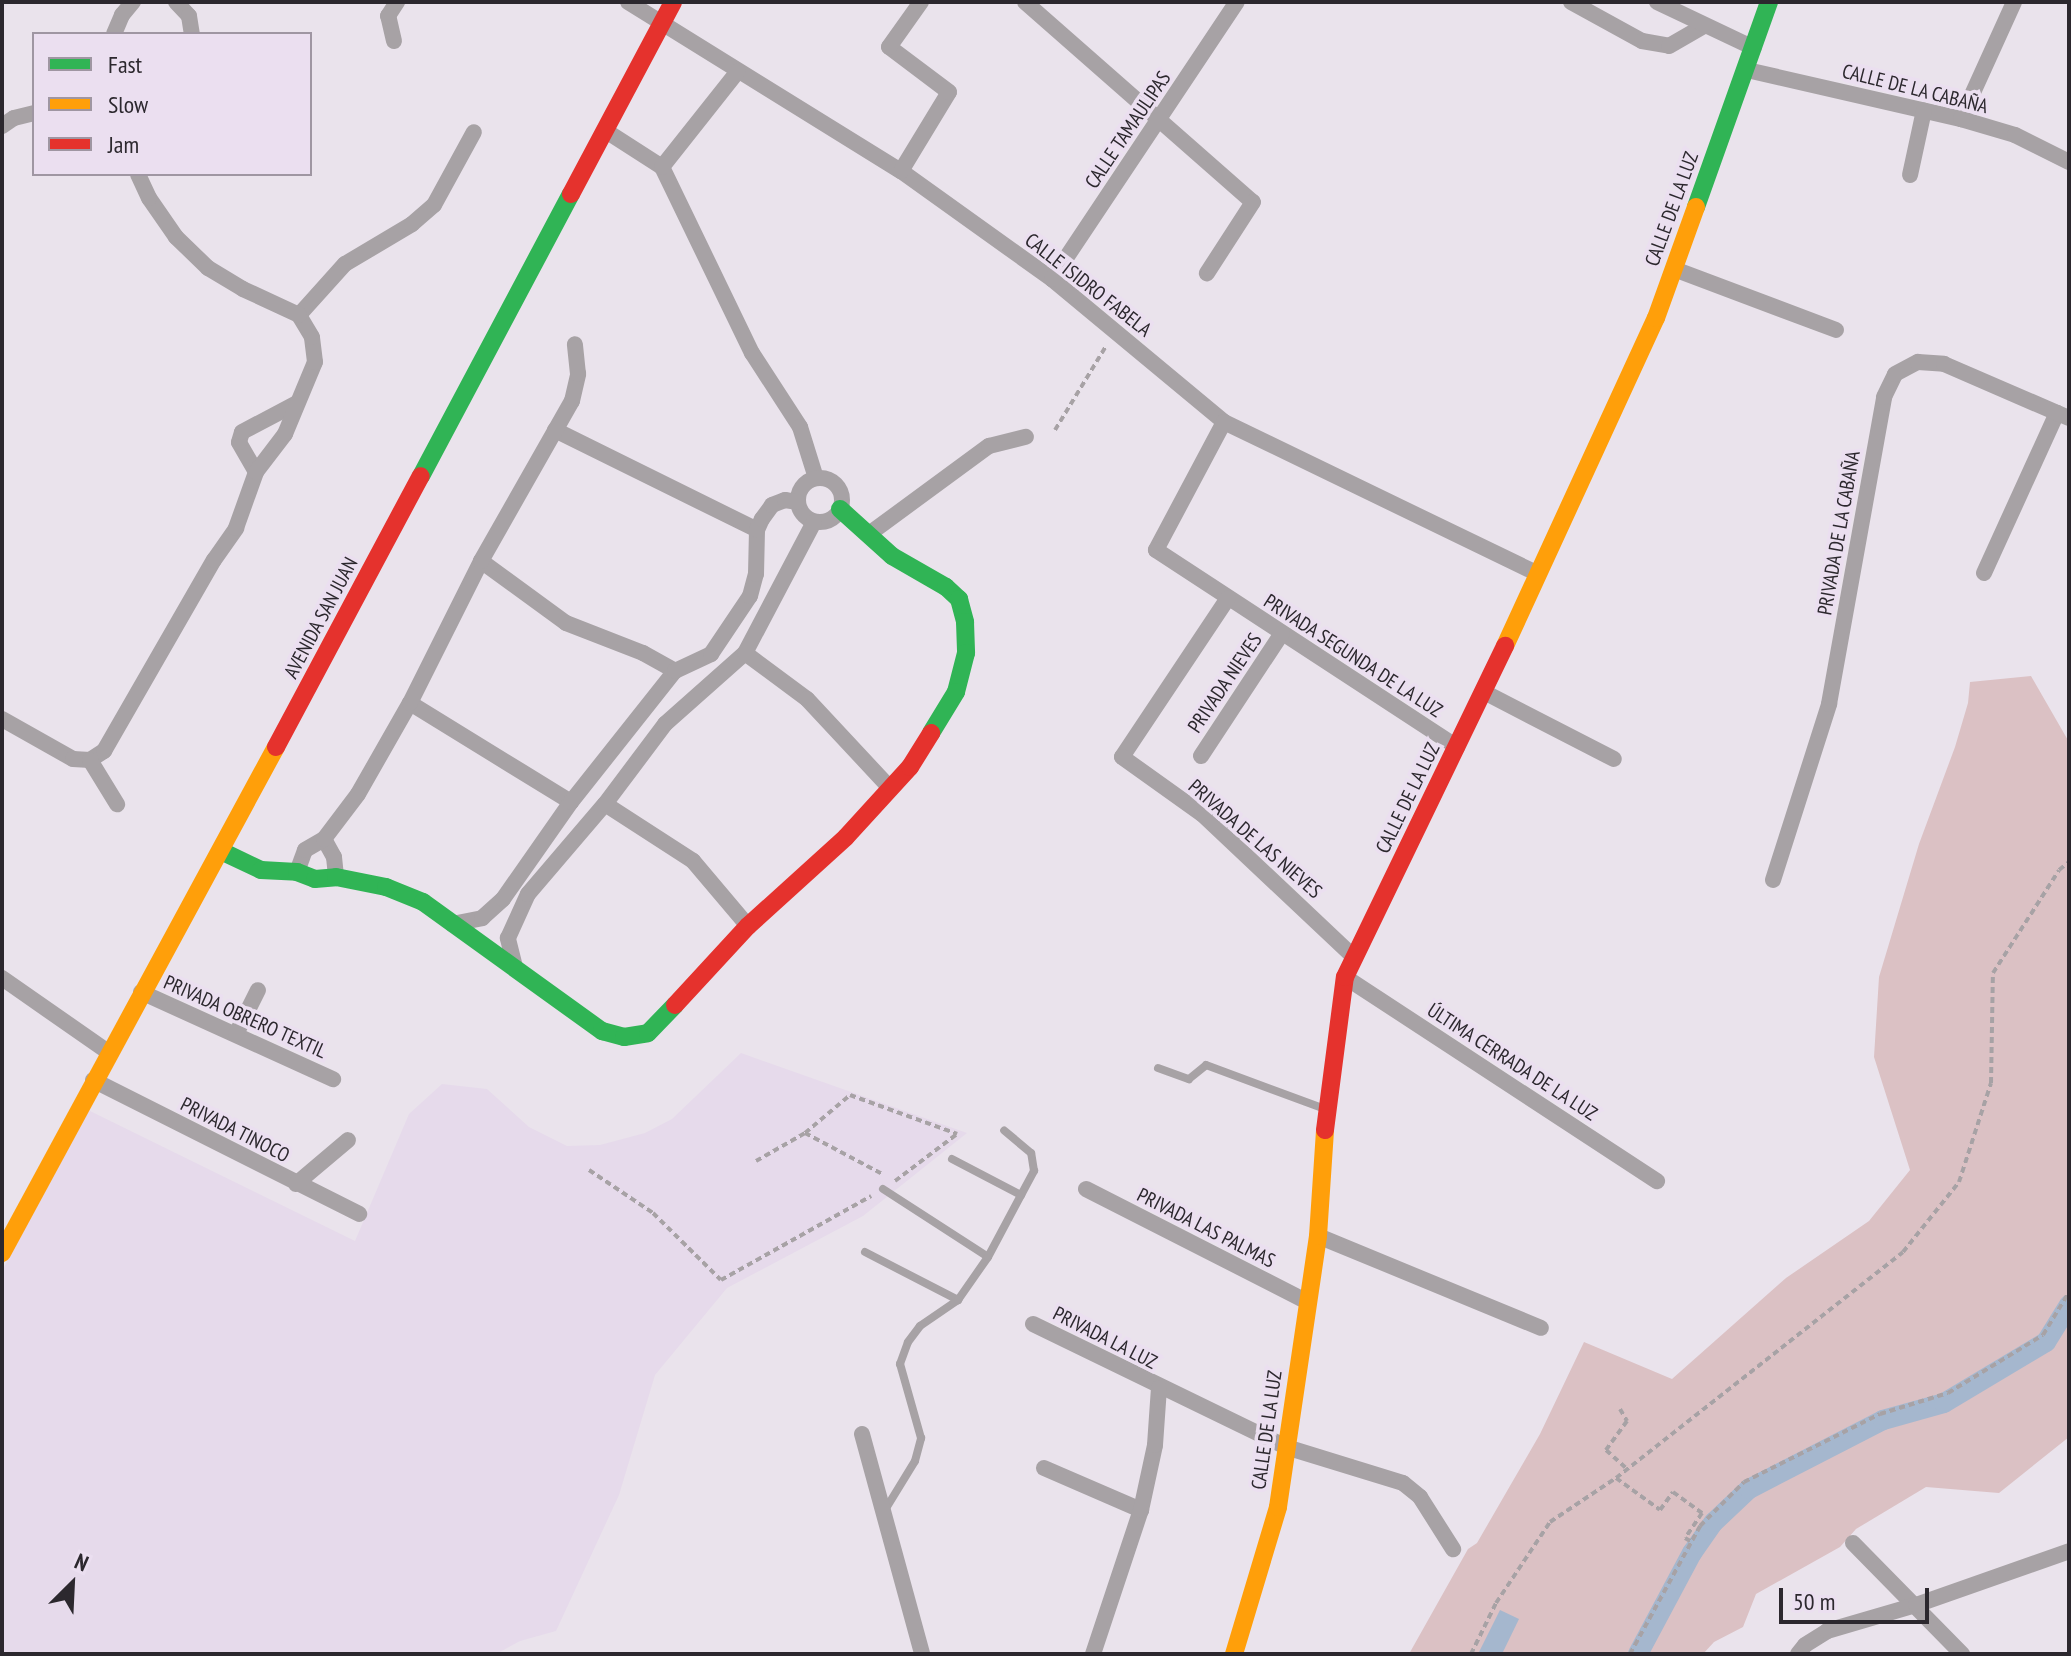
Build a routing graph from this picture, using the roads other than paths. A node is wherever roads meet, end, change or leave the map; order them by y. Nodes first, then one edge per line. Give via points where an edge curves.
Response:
1 (133, 2) edge
2 (176, 2) edge
3 (397, 2) edge
4 (628, 2) edge
5 (673, 2) edge
6 (921, 2) edge
7 (1025, 2) edge
8 (1237, 2) edge
9 (1571, 2) edge
10 (1657, 2) edge
11 (1769, 2) edge
12 (2014, 2) edge
13 (661, 23) junction
14 (1703, 26) junction
15 (115, 32) edge
16 (192, 32) edge
17 (394, 41) dead end
18 (1754, 48) junction
19 (1747, 70) junction
20 (738, 71) junction
21 (1924, 110) junction
22 (32, 114) edge
23 (1961, 119) junction
24 (1159, 120) junction
25 (2, 126) edge
26 (606, 131) junction
27 (474, 132) dead end
28 (2069, 162) edge
29 (662, 167) junction
30 (901, 171) junction
31 (1910, 175) dead end
32 (139, 176) edge
33 (1674, 269) junction
34 (1207, 273) dead end
35 (1052, 279) junction
36 (299, 315) junction
37 (1836, 330) dead end
38 (575, 344) dead end
39 (297, 403) junction
40 (2063, 416) edge
41 (1224, 422) junction
42 (555, 430) junction
43 (1026, 437) dead end
44 (256, 472) junction
45 (816, 478) junction
46 (798, 502) junction
47 (840, 509) junction
48 (814, 522) junction
49 (757, 530) junction
50 (869, 534) junction
51 (481, 561) junction
52 (1536, 573) junction
53 (1984, 573) dead end
54 (1228, 598) junction
55 (1282, 633) junction
56 (745, 653) junction
57 (675, 671) junction
58 (1484, 692) junction
59 (410, 703) junction
60 (2, 719) edge
61 (1457, 747) junction
62 (1201, 756) dead end
63 (1614, 759) dead end
64 (90, 760) junction
65 (890, 788) junction
66 (571, 802) junction
67 (117, 804) dead end
68 (605, 804) junction
69 (324, 839) junction
70 (221, 851) junction
71 (297, 872) junction
72 (336, 877) junction
73 (1773, 880) dead end
74 (452, 924) junction
75 (748, 926) junction
76 (1355, 958) junction
77 (515, 967) junction
78 (1345, 977) junction
79 (2, 978) edge
80 (258, 990) dead end
81 (141, 992) junction
82 (236, 1034) junction
83 (108, 1052) junction
84 (1158, 1068) dead end
85 (333, 1079) dead end
86 (93, 1080) junction
87 (1326, 1109) junction
88 (1004, 1130) dead end
89 (348, 1140) dead end
90 (952, 1159) dead end
91 (1657, 1181) dead end
92 (296, 1184) junction
93 (883, 1189) road end
94 (1086, 1189) dead end
95 (1021, 1195) junction
96 (359, 1214) dead end
97 (1318, 1236) junction
98 (865, 1252) dead end
99 (2, 1253) edge
100 (988, 1257) junction
101 (958, 1300) junction
102 (1308, 1302) junction
103 (1033, 1324) dead end
104 (1541, 1328) dead end
105 (1159, 1388) junction
106 (862, 1434) dead end
107 (1286, 1447) junction
108 (1044, 1468) dead end
109 (1141, 1510) junction
110 (882, 1514) junction
111 (1853, 1543) dead end
112 (1453, 1549) dead end
113 (2069, 1551) edge
114 (1916, 1605) junction
115 (922, 1654) edge
116 (1093, 1654) edge
117 (1234, 1654) edge
118 (1798, 1654) edge
119 (1962, 1654) edge

1 - 15 street
2 - 16 street via 189,16
3 - 17 street via 388,16
4 - 13 street, CALLE ISIDRO FABELA
5 - 13 street, AVENIDA SAN JUAN
6 - 30 street via 889,47 949,92
7 - 24 street
8 - 24 street, CALLE TAMAULIPAS
9 - 14 street via 1642,41 1669,46
10 - 14 street
11 - 18 street, CALLE DE LA LUZ
12 - 23 street
13 - 20 street, CALLE ISIDRO FABELA
13 - 26 street, AVENIDA SAN JUAN
14 - 18 street
18 - 19 street, CALLE DE LA LUZ
19 - 21 street, CALLE DE LA CABAÑA
19 - 33 street, CALLE DE LA LUZ
20 - 29 street
20 - 30 street, CALLE ISIDRO FABELA
21 - 23 street, CALLE DE LA CABAÑA
21 - 31 street
22 - 25 street
23 - 28 street, CALLE DE LA CABAÑA via 2015,135
24 - 34 street via 1253,202
24 - 35 street, CALLE TAMAULIPAS
26 - 29 street
26 - 70 street, AVENIDA SAN JUAN
27 - 36 street via 434,205 345,264
29 - 45 street via 752,353 800,427
30 - 35 street, CALLE ISIDRO FABELA
32 - 36 street via 176,237 208,268
33 - 37 street
33 - 52 street, CALLE DE LA LUZ
35 - 41 street, CALLE ISIDRO FABELA
36 - 39 street via 312,337 315,362
38 - 42 street via 578,374 572,401
39 - 44 street via 285,434
39 - 44 street via 242,432 239,442
40 - 53 street
40 - 73 street, PRIVADA DE LA CABAÑA via 1944,364 1918,362 1895,374 1884,397 1829,704
41 - 52 street, CALLE ISIDRO FABELA
41 - 54 street, PRIVADA SEGUNDA DE LA LUZ via 1156,550
42 - 49 street
42 - 51 street
43 - 50 street via 989,446
44 - 64 street via 236,528 104,751
45 - 46 street via 802,487
45 - 47 street via 839,488
46 - 48 street
46 - 49 street via 772,505
47 - 48 street via 831,520
47 - 50 street
48 - 56 street
49 - 57 street via 750,596 711,654
50 - 65 street via 892,556 946,587 959,599 965,622 966,653 956,692 910,767
51 - 57 street via 566,623
51 - 59 street
52 - 58 street, CALLE DE LA LUZ
54 - 55 street, PRIVADA SEGUNDA DE LA LUZ
54 - 76 street, PRIVADA DE LAS NIEVES via 1122,757 1202,814
55 - 61 street, PRIVADA SEGUNDA DE LA LUZ
55 - 62 street, PRIVADA NIEVES
56 - 65 street via 807,699
56 - 68 street via 665,724
57 - 66 street
58 - 61 street, CALLE DE LA LUZ
58 - 63 street
59 - 66 street
59 - 69 street via 358,794
60 - 64 street via 73,759
61 - 76 street, CALLE DE LA LUZ
64 - 67 street
65 - 75 street via 846,837
66 - 74 street via 503,899 482,918
68 - 75 street via 693,861
68 - 77 street via 528,894 508,938
69 - 71 street via 305,850
69 - 72 street via 334,857
70 - 71 street via 261,870
70 - 81 street, AVENIDA SAN JUAN
71 - 72 street via 315,879
72 - 74 street via 386,887 423,902
74 - 77 street
75 - 77 street via 648,1033 624,1037 602,1031
76 - 78 street, CALLE DE LA LUZ
78 - 87 street, CALLE DE LA LUZ
78 - 91 street, ÚLTIMA CERRADA DE LA LUZ
79 - 83 street
80 - 82 street
81 - 82 street, PRIVADA OBRERO TEXTIL
81 - 83 street, AVENIDA SAN JUAN
82 - 85 street, PRIVADA OBRERO TEXTIL
83 - 86 street, AVENIDA SAN JUAN
84 - 87 lane via 1189,1079 1206,1065
86 - 92 street, PRIVADA TINOCO
86 - 99 street, AVENIDA SAN JUAN
87 - 97 street, CALLE DE LA LUZ
88 - 95 lane via 1034,1162
89 - 92 street
90 - 95 lane
92 - 96 street, PRIVADA TINOCO
93 - 100 lane
94 - 102 street, PRIVADA LAS PALMAS
95 - 100 lane
97 - 102 street, CALLE DE LA LUZ
97 - 104 street
98 - 101 lane
100 - 101 lane
101 - 110 lane via 920,1326 900,1364 921,1438 915,1461
102 - 107 street, CALLE DE LA LUZ
103 - 105 street, PRIVADA LA LUZ
105 - 107 street, PRIVADA LA LUZ
105 - 109 street via 1155,1445
106 - 110 street
107 - 112 street, PRIVADA LA LUZ via 1403,1483 1420,1497
107 - 117 street, CALLE DE LA LUZ via 1278,1507
108 - 109 street
109 - 116 street
110 - 115 street
111 - 114 street
113 - 114 street
114 - 118 street via 1827,1631
114 - 119 street

